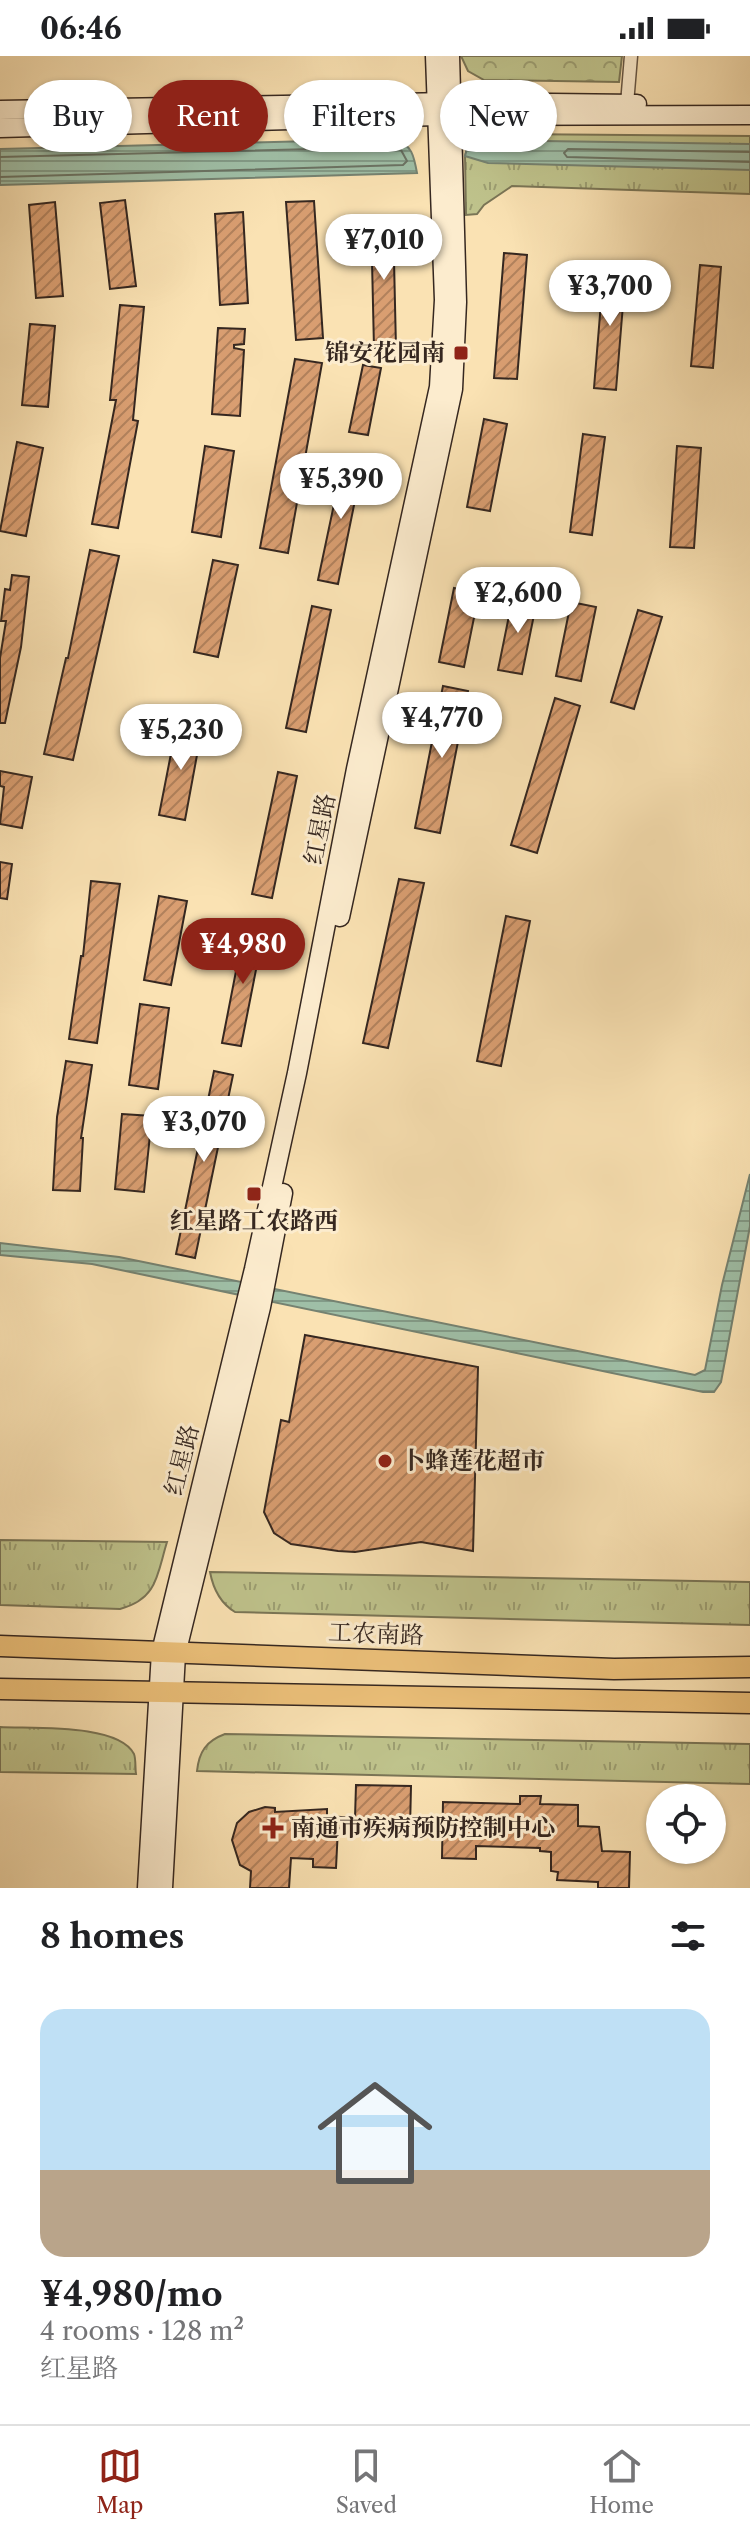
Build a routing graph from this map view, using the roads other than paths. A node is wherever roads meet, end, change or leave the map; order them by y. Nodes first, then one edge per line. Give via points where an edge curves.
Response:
1 (435, 56) edge
2 (450, 56) edge
3 (631, 56) edge
4 (447, 80) edge
5 (440, 85) edge
6 (627, 104) junction
7 (750, 105) edge
8 (557, 106) edge
9 (440, 109) edge
10 (440, 109) edge
11 (0, 110) edge
12 (557, 111) edge
13 (750, 115) edge
14 (0, 128) edge
15 (444, 152) edge
16 (0, 1646) edge
17 (169, 1653) junction
18 (750, 1667) edge
19 (0, 1689) edge
20 (167, 1693) junction
21 (750, 1703) edge
22 (147, 1888) edge
23 (163, 1888) edge

1 - 5 main road, 红星路
2 - 4 main road, 红星路
3 - 6 street
6 - 7 main road
6 - 8 main road
9 - 11 main road
10 - 14 main road
12 - 13 main road
15 - 17 main road, 红星路 via 439,387 356,769 253,1305
16 - 17 main road, 工农南路
17 - 18 main road, 工农南路 via 614,1669
17 - 20 main road, 红星路
19 - 20 main road
20 - 21 main road
20 - 22 main road, 红星路
20 - 23 main road, 红星路

